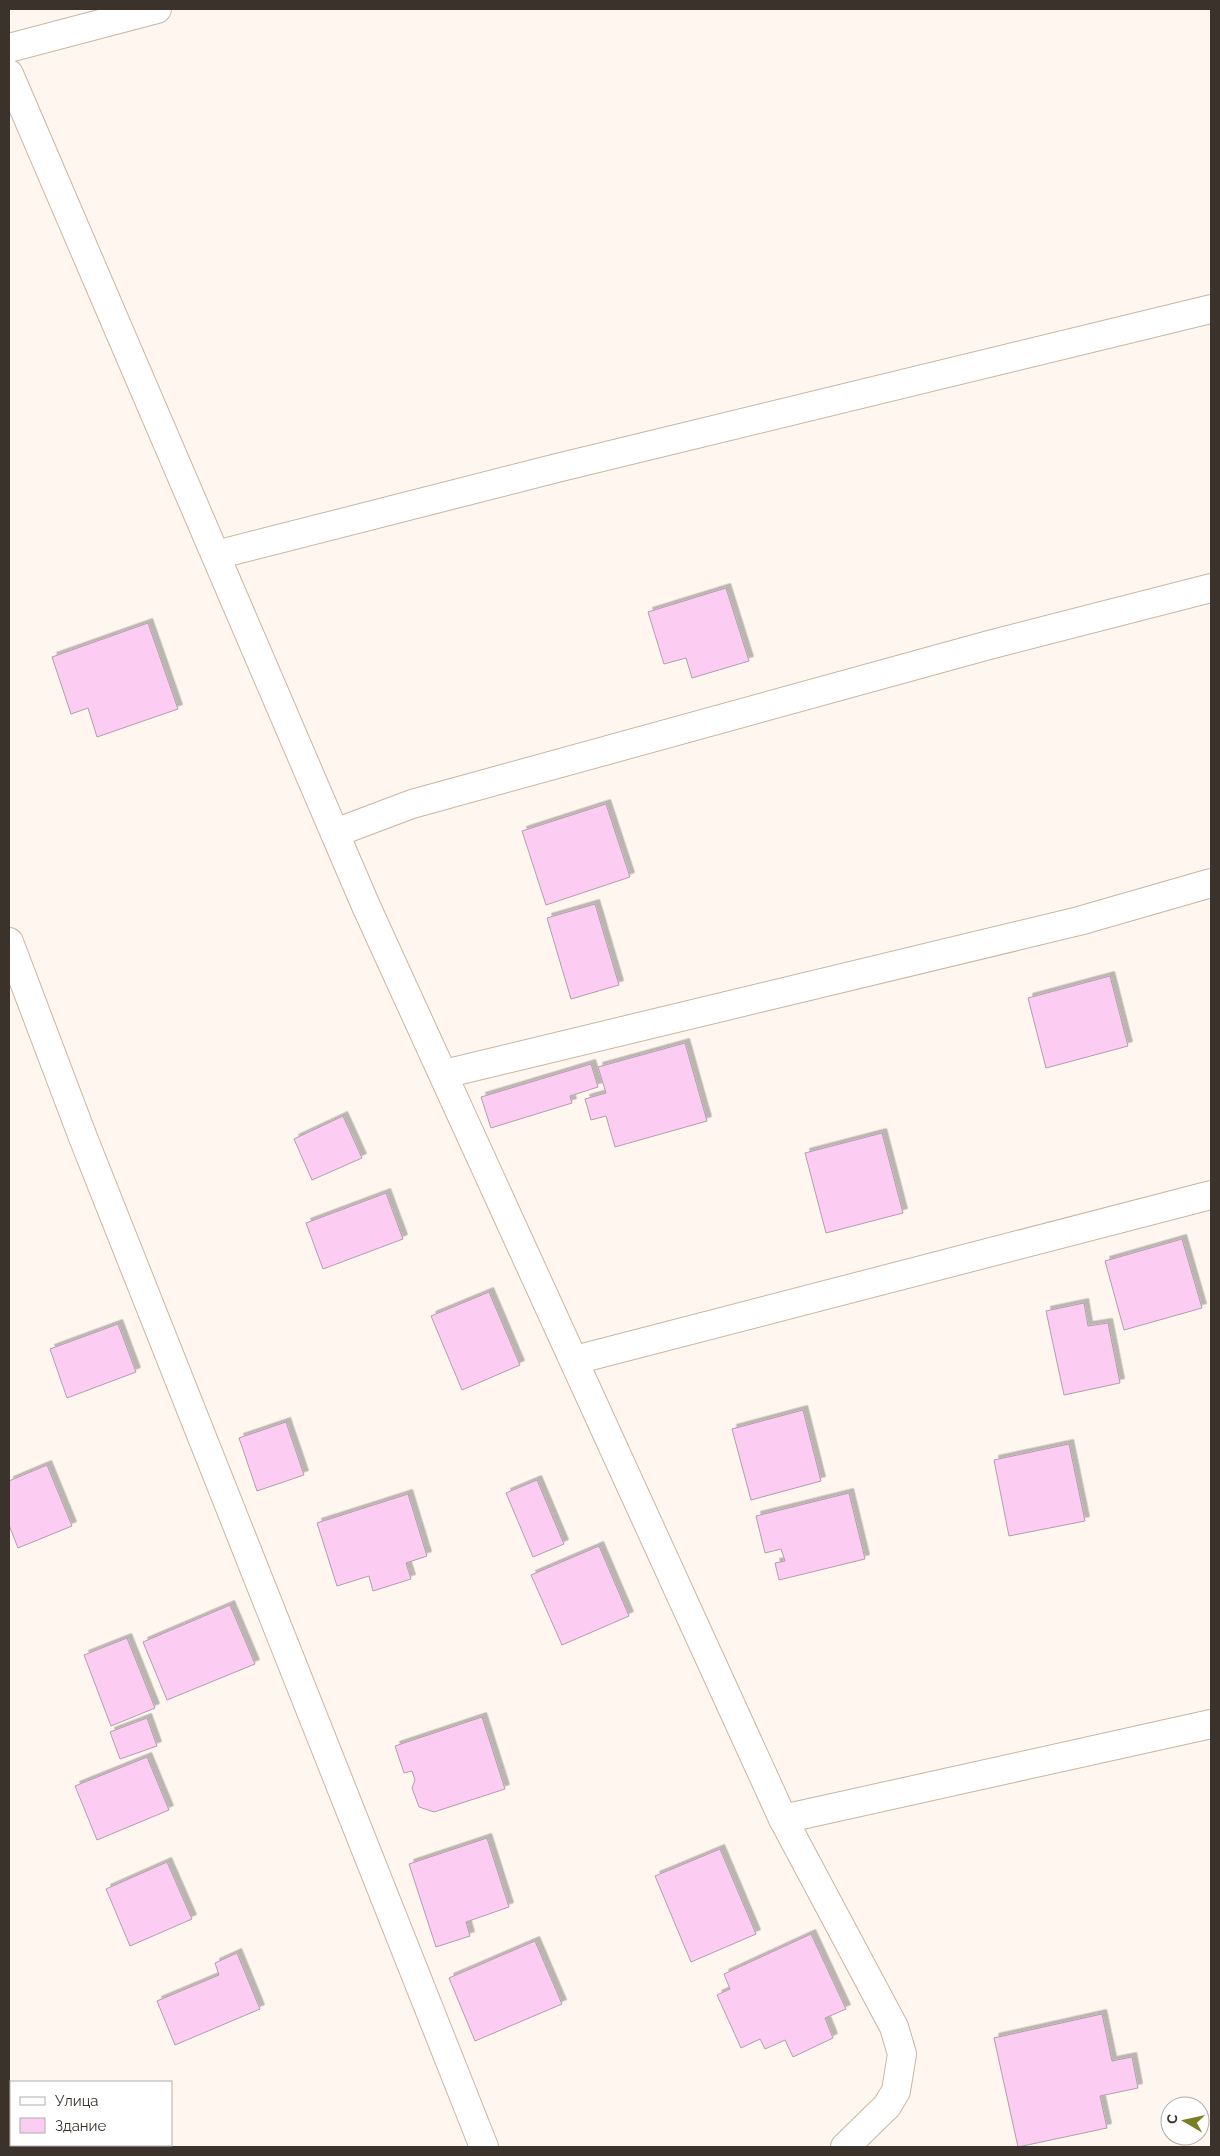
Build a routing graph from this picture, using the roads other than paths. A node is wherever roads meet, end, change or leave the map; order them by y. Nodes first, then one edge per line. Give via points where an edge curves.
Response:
1 (157, 9) edge
2 (9, 48) edge
3 (9, 74) edge
4 (1211, 309) edge
5 (216, 555) junction
6 (1211, 588) edge
7 (335, 832) junction
8 (1211, 883) edge
9 (9, 942) edge
10 (444, 1074) junction
11 (1211, 1195) edge
12 (575, 1360) junction
13 (1211, 1724) edge
14 (783, 1819) junction
15 (484, 2147) edge
16 (845, 2147) edge

1 - 2 street
3 - 5 street
4 - 5 street via 567,465
5 - 7 street
6 - 7 street via 979,648 412,804
7 - 10 street
8 - 10 street via 1079,920
9 - 15 street
10 - 12 street
11 - 12 street
12 - 14 street
13 - 14 street
14 - 16 street via 894,2028 902,2054 892,2099

